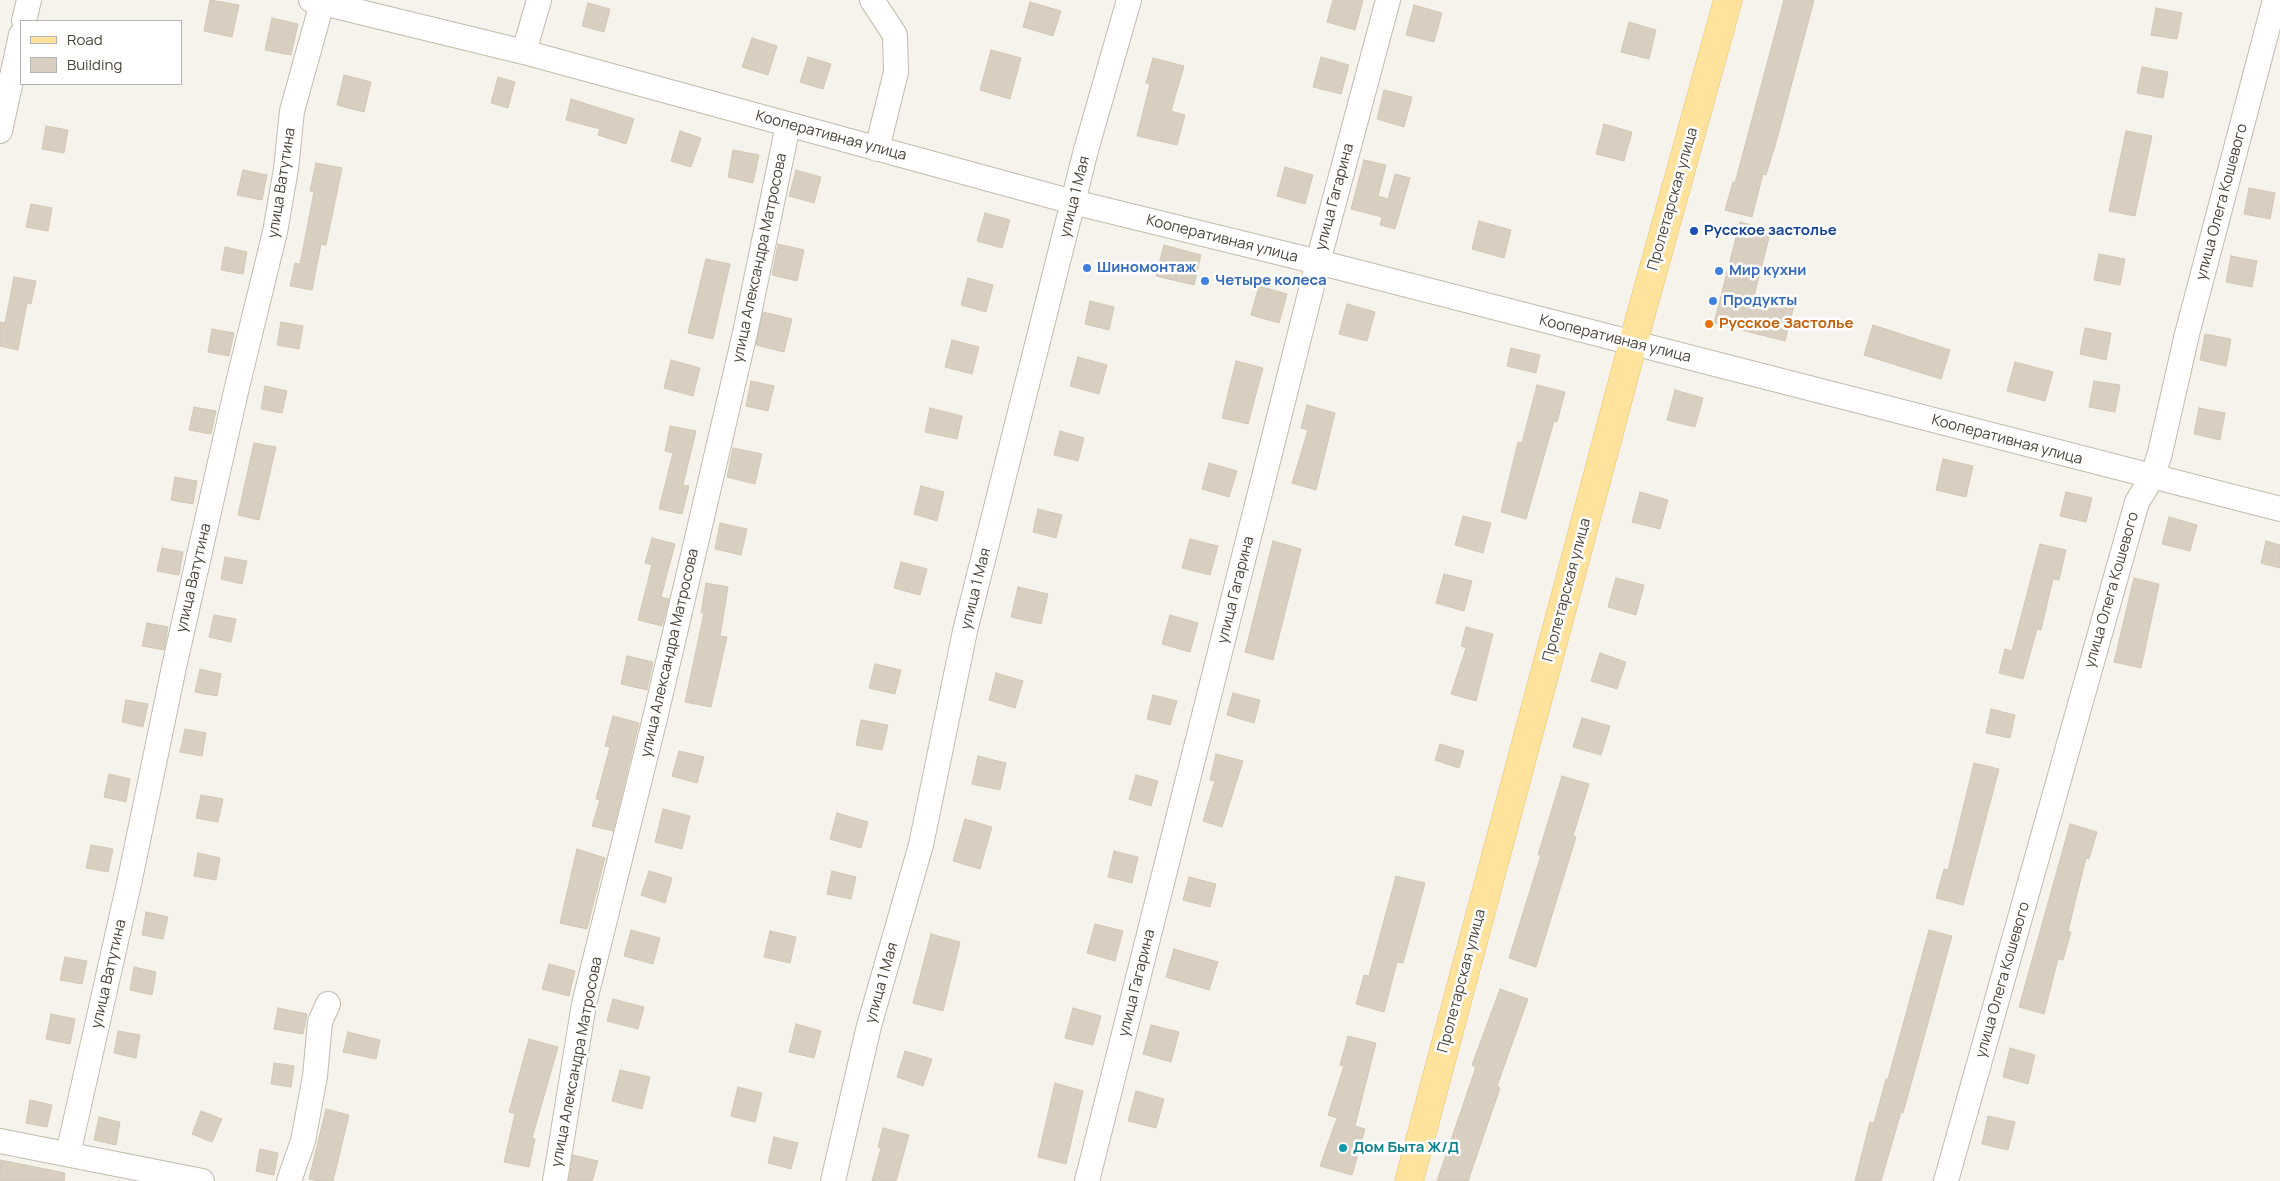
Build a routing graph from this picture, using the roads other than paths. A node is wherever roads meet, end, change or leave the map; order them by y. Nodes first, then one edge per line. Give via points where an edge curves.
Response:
1 (29, 0) edge
2 (539, 0) edge
3 (872, 0) edge
4 (1129, 0) edge
5 (1388, 0) edge
6 (1728, 0) edge
7 (2275, 0) edge
8 (317, 1) edge
9 (24, 20) edge
10 (20, 40) edge
11 (524, 52) junction
12 (788, 125) junction
13 (0, 131) edge
14 (876, 148) junction
15 (1073, 202) junction
16 (1318, 262) junction
17 (1633, 343) junction
18 (2152, 478) junction
19 (2280, 509) edge
20 (328, 1004) dead end
21 (0, 1141) edge
22 (68, 1154) junction
23 (202, 1181) edge
24 (289, 1181) edge
25 (554, 1181) edge
26 (833, 1181) edge
27 (1087, 1181) edge
28 (1409, 1181) edge
29 (1946, 1181) edge

1 - 9 street
2 - 11 street
3 - 14 street via 896,35 896,72
4 - 15 street, улица 1 Мая
5 - 16 street, улица Гагарина
6 - 17 main road, Пролетарская улица
7 - 18 street, улица Олега Кошевого
8 - 11 street, Кооперативная улица
8 - 22 street, улица Ватутина via 292,111 275,232 176,657
10 - 13 street
11 - 12 street, Кооперативная улица
12 - 14 street, Кооперативная улица
12 - 25 street, улица Александра Матросова via 745,333 584,1004
14 - 15 street, Кооперативная улица
15 - 16 street, Кооперативная улица
15 - 26 street, улица 1 Мая via 965,631 921,845 869,1026
16 - 17 street, Кооперативная улица
16 - 27 street, улица Гагарина
17 - 18 street, Кооперативная улица
17 - 28 main road, Пролетарская улица
18 - 19 street, Кооперативная улица
18 - 29 street, улица Олега Кошевого via 2137,502
20 - 24 street via 320,1022 315,1076 303,1141
21 - 22 street
22 - 23 street

